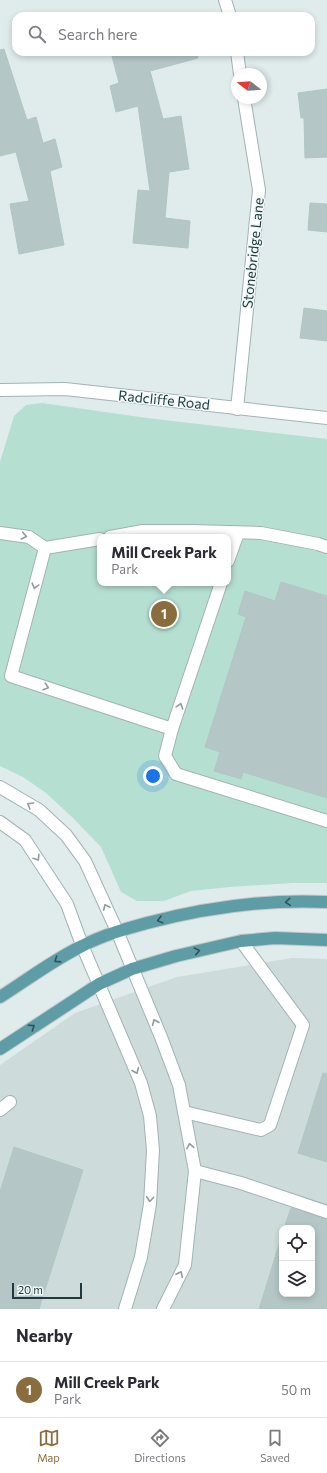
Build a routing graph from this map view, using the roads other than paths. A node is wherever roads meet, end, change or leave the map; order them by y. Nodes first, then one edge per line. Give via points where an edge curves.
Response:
1 (224, 0) edge
2 (228, 12) edge
3 (238, 56) edge
4 (239, 68) edge
5 (245, 104) edge
6 (0, 390) edge
7 (238, 409) junction
8 (327, 418) edge
9 (238, 532) junction
10 (0, 533) edge
11 (126, 534) edge
12 (97, 539) edge
13 (327, 547) edge
14 (44, 548) junction
15 (231, 552) edge
16 (220, 586) edge
17 (172, 729) junction
18 (0, 787) edge
19 (327, 821) edge
20 (0, 822) edge
21 (327, 902) edge
22 (117, 931) junction
23 (327, 940) edge
24 (242, 941) junction
25 (82, 945) junction
26 (132, 969) junction
27 (99, 984) junction
28 (0, 997) edge
29 (0, 1049) edge
30 (10, 1102) dead end
31 (0, 1110) edge
32 (184, 1112) junction
33 (195, 1171) junction
34 (327, 1212) edge
35 (125, 1309) edge
36 (163, 1309) edge

1 - 2 street
3 - 4 street
5 - 7 street, Stonebridge Lane via 259,190
6 - 7 street, Radcliffe Road via 64,389
7 - 8 street, Radcliffe Road
9 - 11 street via 143,531
9 - 13 street via 261,533
9 - 15 street
10 -> 14 street via 29,537
12 - 14 street
14 -> 17 street via 11,676
17 -> 16 street
17 - 19 street via 165,756 176,774
22 -> 18 street via 85,861 66,835 39,810
20 -> 25 street via 25,840 67,904
21 -> 22 main road via 298,901 224,908
22 - 25 main road
22 - 26 street
23 - 24 main road via 275,938
26 -> 24 main road
24 - 32 street via 304,1025 270,1125 261,1130
25 - 27 street
25 -> 28 main road
26 - 27 main road
32 -> 26 street via 161,1037
29 -> 27 main road
27 -> 35 street via 141,1083 150,1116 153,1150 150,1204 142,1257
30 - 31 street
33 -> 32 street
33 - 34 street via 241,1183
36 -> 33 street via 185,1265

